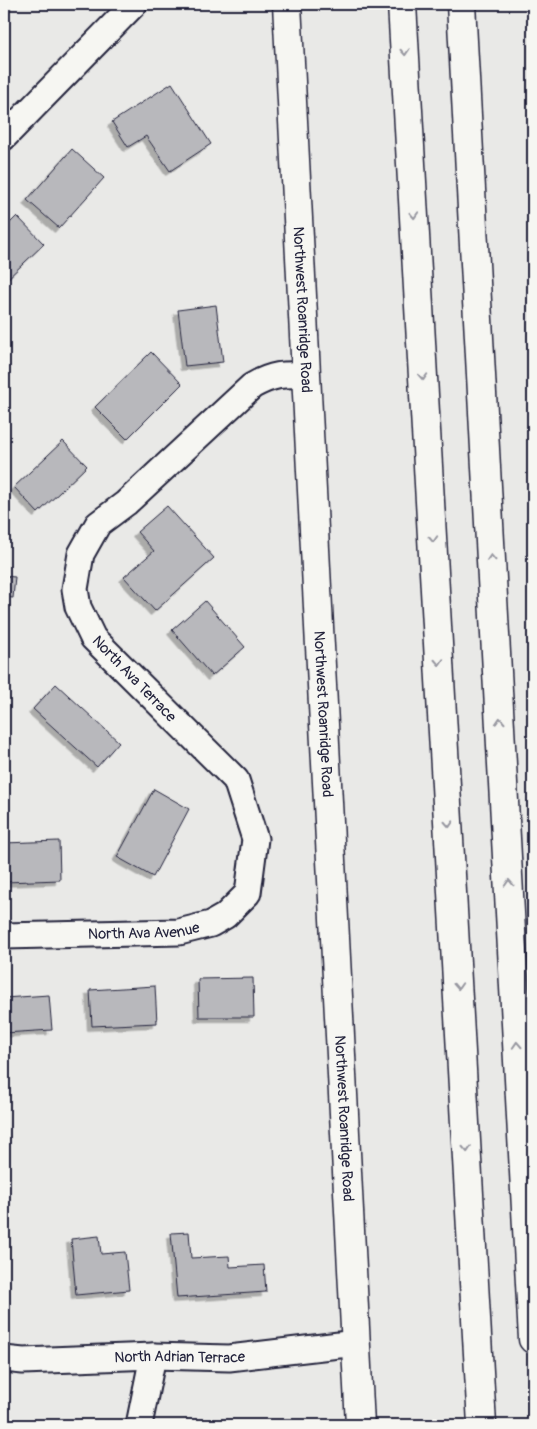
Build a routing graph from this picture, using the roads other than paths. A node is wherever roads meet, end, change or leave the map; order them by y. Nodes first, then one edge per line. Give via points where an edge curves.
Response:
1 (134, 4) edge
2 (287, 4) edge
3 (402, 4) edge
4 (461, 4) edge
5 (4, 137) edge
6 (306, 375) junction
7 (251, 869) joint
8 (4, 936) edge
9 (533, 1338) edge
10 (356, 1343) junction
11 (153, 1356) junction
12 (4, 1359) edge
13 (140, 1425) edge
14 (360, 1425) edge
15 (482, 1425) edge

1 - 5 street
2 - 6 main road, Northwest Roanridge Road
3 -> 15 main road
9 -> 4 main road
6 - 7 street, North Ava Terrace via 282,374 252,386 126,503 98,524 81,554 76,576 78,607 92,638 236,780 255,840
6 - 10 main road, Northwest Roanridge Road
7 - 8 street, North Ava Avenue via 248,893 237,905 225,916 195,929
10 - 11 street, North Adrian Terrace via 228,1358
10 - 14 main road, Northwest Roanridge Road
11 - 12 street, North Adrian Terrace
11 - 13 street

